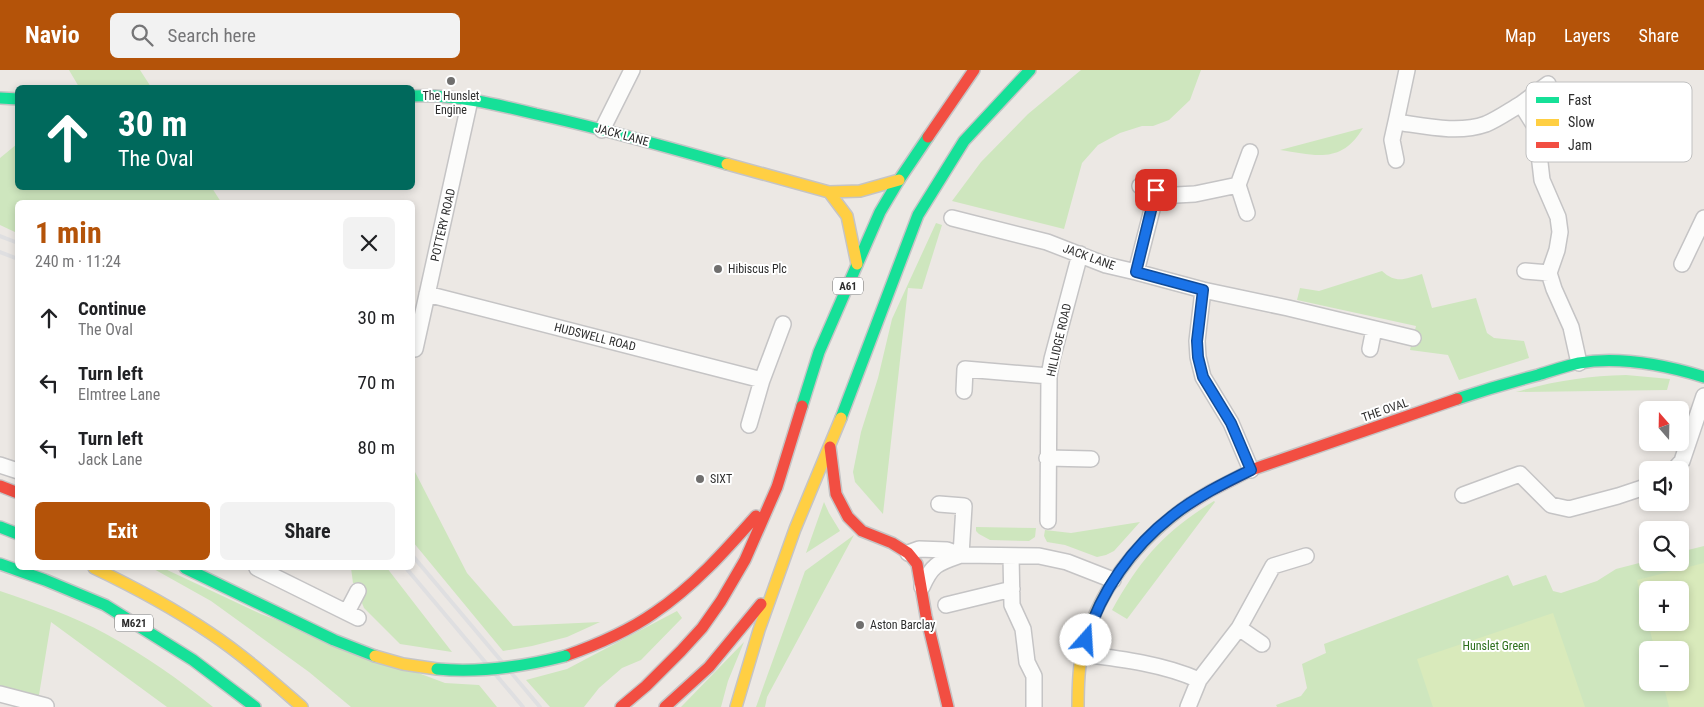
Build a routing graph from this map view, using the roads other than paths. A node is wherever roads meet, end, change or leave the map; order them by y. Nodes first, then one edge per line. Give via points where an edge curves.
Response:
1 (632, 70) edge
2 (974, 70) edge
3 (982, 70) edge
4 (1030, 70) edge
5 (1407, 70) edge
6 (958, 92) junction
7 (415, 96) edge
8 (0, 98) edge
9 (15, 99) edge
10 (470, 100) junction
11 (1526, 100) edge
12 (1520, 104) junction
13 (1526, 113) edge
14 (1396, 122) junction
15 (602, 130) junction
16 (1250, 152) dead end
17 (1396, 160) dead end
18 (1540, 162) edge
19 (900, 180) junction
20 (1238, 185) junction
21 (1140, 186) dead end
22 (1156, 190) junction
23 (829, 192) junction
24 (1247, 213) dead end
25 (952, 218) dead end
26 (1704, 218) edge
27 (1698, 246) edge
28 (1080, 254) junction
29 (857, 264) junction
30 (1682, 264) dead end
31 (1525, 271) dead end
32 (1136, 272) junction
33 (1549, 273) junction
34 (1203, 290) junction
35 (427, 294) junction
36 (783, 324) dead end
37 (1374, 329) junction
38 (1413, 338) dead end
39 (415, 349) dead end
40 (1370, 349) dead end
41 (1579, 363) junction
42 (1049, 376) junction
43 (1704, 377) edge
44 (762, 380) junction
45 (964, 391) dead end
46 (1704, 396) edge
47 (749, 425) dead end
48 (830, 447) junction
49 (1047, 458) junction
50 (1091, 459) dead end
51 (1682, 461) edge
52 (0, 465) edge
53 (15, 470) edge
54 (1251, 470) junction
55 (0, 486) edge
56 (1639, 489) edge
57 (15, 492) edge
58 (1463, 495) dead end
59 (772, 497) junction
60 (939, 504) dead end
61 (1048, 521) dead end
62 (0, 527) edge
63 (15, 533) edge
64 (908, 553) junction
65 (961, 555) junction
66 (1010, 556) junction
67 (1306, 556) dead end
68 (0, 564) edge
69 (15, 569) edge
70 (17, 570) edge
71 (98, 570) edge
72 (189, 570) edge
73 (260, 570) edge
74 (1113, 580) junction
75 (776, 585) junction
76 (922, 587) junction
77 (1012, 589) junction
78 (358, 591) dead end
79 (946, 605) dead end
80 (1239, 628) junction
81 (1262, 644) dead end
82 (1082, 654) junction
83 (1199, 680) junction
84 (0, 694) edge
85 (46, 706) dead end
86 (254, 707) edge
87 (302, 707) edge
88 (621, 707) edge
89 (665, 707) edge
90 (736, 707) edge
91 (948, 707) edge
92 (1034, 707) edge
93 (1078, 707) edge
94 (1188, 707) edge

1 - 15 street
2 - 6 main road
3 - 6 main road, A61
4 - 48 main road via 964,141 918,215
5 - 14 street
6 - 19 main road, A61
7 - 10 main road, JACK LANE via 440,95
8 - 9 main road
10 - 15 main road, JACK LANE
10 - 35 street, POTTERY ROAD
11 - 12 street
12 - 13 street
12 - 14 street via 1500,118 1470,128
14 - 17 street via 1392,140
15 - 23 main road, JACK LANE
16 - 20 street
18 - 33 street via 1542,180 1558,217 1560,232
19 - 23 main road, JACK LANE via 860,191
19 - 29 main road, A61 via 880,212
20 - 22 street via 1195,194 1176,195
20 - 24 street
21 - 22 street
22 - 32 street
23 - 29 main road via 846,216
25 - 28 street, JACK LANE via 1047,242
26 - 27 street
27 - 30 street
28 - 32 street, JACK LANE via 1106,265
28 - 42 street, HILLIDGE ROAD
29 - 59 main road, A61 via 819,352
31 - 33 street
32 - 34 street, JACK LANE
33 - 41 street via 1571,327
34 - 37 street, JACK LANE
34 - 54 street via 1197,341 1203,377 1231,423
35 - 39 street, POTTERY ROAD
35 - 44 street, HUDSWELL ROAD
36 - 44 street
37 - 38 street, JACK LANE
37 - 40 street
41 - 43 main road, THE OVAL via 1640,363
41 - 54 main road, THE OVAL via 1492,388
42 - 45 street via 965,369
42 - 49 street, HILLIDGE ROAD
44 - 47 street
46 - 51 street
48 - 64 main road via 836,494 848,517 862,531
48 - 75 main road via 795,529
49 - 50 street
49 - 61 street, HILLIDGE ROAD
52 - 53 street
54 - 74 main road, THE OVAL via 1218,486 1172,516 1152,533
55 - 57 main road
56 - 58 street via 1569,510 1551,505 1520,474
59 - 72 main road, bridge via 704,571 666,605 626,631 565,656 502,670 463,672 437,669 403,664 366,653
59 - 88 main road, A61 via 745,560 722,601 681,651
60 - 65 street via 964,506
62 - 63 main road
64 - 65 street via 947,550
64 - 76 main road via 916,564
65 - 66 street
65 - 76 street via 940,562 929,572
66 - 74 street via 1039,556 1067,562
66 - 77 street
67 - 80 street via 1273,566
68 - 69 main road, M621
70 - 86 main road, M621 via 106,605 193,660
71 - 87 main road, M621 via 198,624
73 - 78 street via 353,615
74 - 82 main road via 1091,625
75 - 89 main road via 709,666
75 - 90 main road
76 - 91 main road
77 - 79 street
77 - 92 street via 1012,605 1023,629 1027,662 1034,676
80 - 81 street
80 - 83 street
82 - 83 street via 1152,665
82 - 93 main road
83 - 94 street
84 - 85 street

